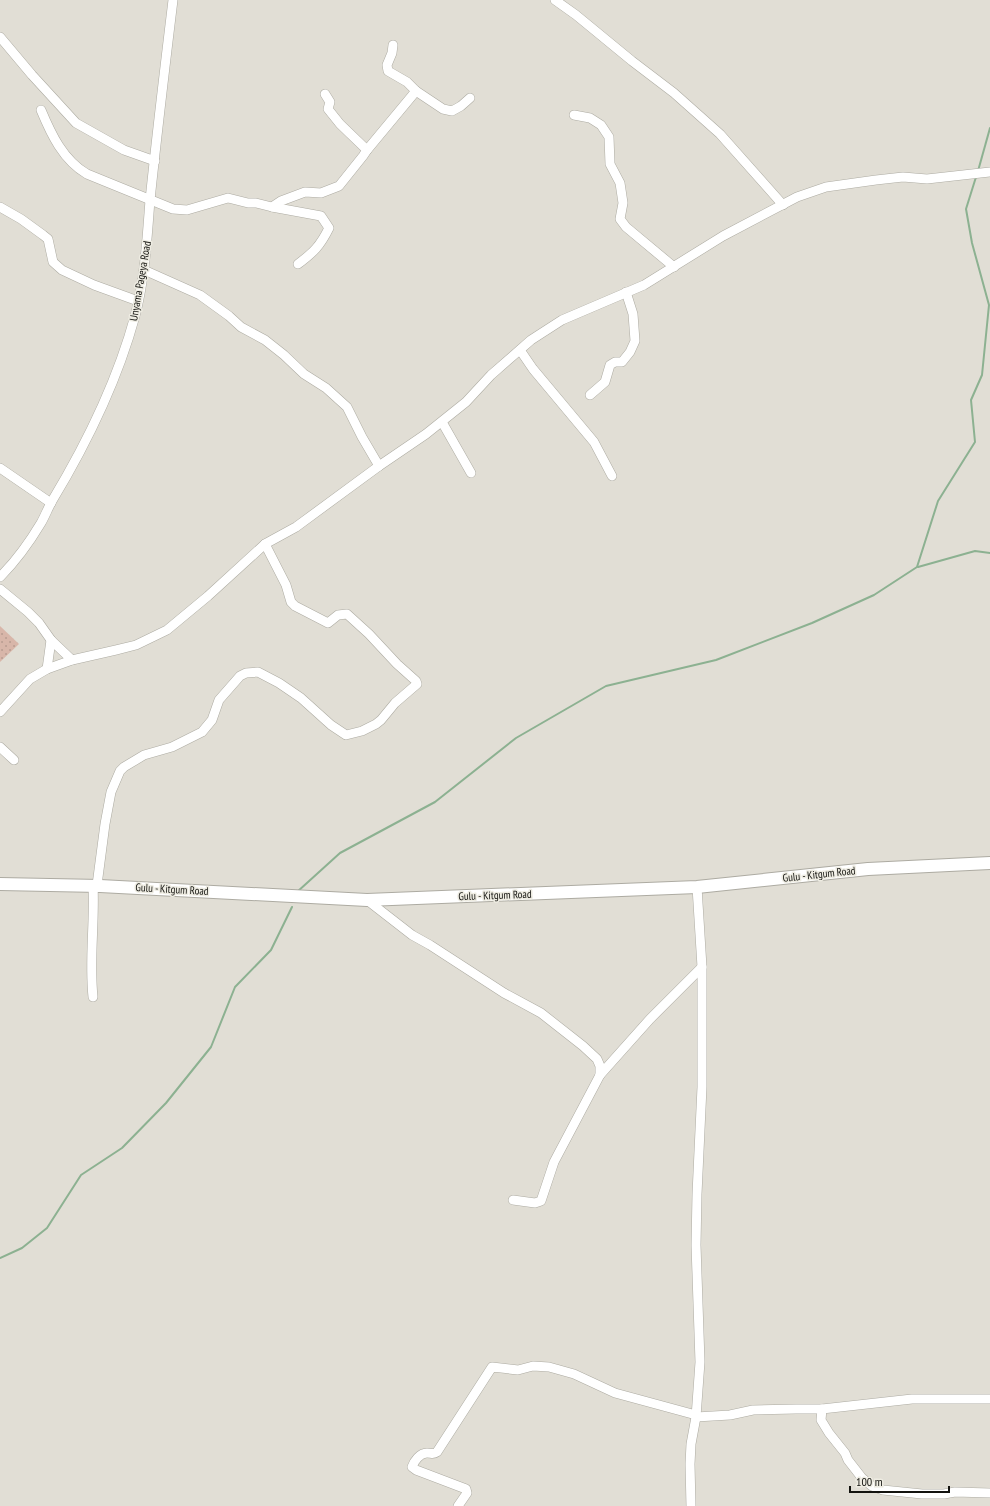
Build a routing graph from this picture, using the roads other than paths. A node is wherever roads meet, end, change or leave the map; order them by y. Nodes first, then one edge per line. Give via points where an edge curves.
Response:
1 (172, 0) edge
2 (555, 0) edge
3 (0, 37) edge
4 (393, 45) dead end
5 (416, 92) junction
6 (325, 94) dead end
7 (470, 98) dead end
8 (41, 110) dead end
9 (574, 115) dead end
10 (367, 150) junction
11 (155, 161) junction
12 (990, 172) edge
13 (150, 200) junction
14 (783, 205) junction
15 (0, 207) edge
16 (272, 207) junction
17 (298, 264) dead end
18 (674, 267) junction
19 (144, 270) junction
20 (626, 292) junction
21 (138, 301) junction
22 (520, 350) junction
23 (590, 395) dead end
24 (442, 422) junction
25 (379, 466) junction
26 (0, 468) edge
27 (471, 473) dead end
28 (612, 476) dead end
29 (51, 503) junction
30 (265, 544) junction
31 (0, 577) edge
32 (0, 589) edge
33 (50, 640) junction
34 (72, 660) junction
35 (47, 669) junction
36 (0, 712) edge
37 (0, 747) edge
38 (14, 760) dead end
39 (990, 862) edge
40 (0, 884) edge
41 (95, 885) junction
42 (697, 887) junction
43 (367, 900) junction
44 (702, 967) junction
45 (93, 996) dead end
46 (600, 1075) junction
47 (514, 1200) dead end
48 (990, 1398) edge
49 (822, 1409) junction
50 (696, 1416) junction
51 (990, 1493) edge
52 (458, 1506) edge
53 (691, 1506) edge

1 - 11 street, Unyama Pageya Road
2 - 14 street via 674,93 720,134
3 - 11 street via 76,123 124,150
4 - 5 street via 387,65 388,71 407,82
5 - 7 street via 443,109 452,111
5 - 10 street
6 - 10 street via 330,102 328,108 340,124
8 - 13 street via 51,136 76,167
9 - 18 street via 590,118 601,125 609,137 610,164 620,183 623,203 620,219
10 - 16 street via 339,186 322,193 305,192
11 - 13 street, Unyama Pageya Road
12 - 14 street via 926,180 904,177 826,187
13 - 16 street via 173,209 187,210 228,198
13 - 19 street, Unyama Pageya Road
14 - 18 street via 723,236
15 - 21 street via 48,239 53,262 62,270
16 - 17 street via 321,216 329,228 318,247
18 - 20 street via 644,285
19 - 21 street, Unyama Pageya Road
19 - 25 street via 200,295 241,327 265,340 304,374 326,388 347,407
20 - 22 street via 562,320
20 - 23 street via 633,314 635,341 622,362 610,365 605,382
21 - 29 street, Unyama Pageya Road via 131,329 99,415
22 - 24 street
22 - 28 street via 594,442
24 - 25 street
24 - 27 street
25 - 30 street via 296,527
26 - 29 street
29 - 31 street, Unyama Pageya Road via 28,543
30 - 34 street via 167,630 136,644
30 - 41 street via 295,606 328,623 338,615 347,614 417,684 376,724 346,735 279,683 258,672 246,672 219,700 212,720 202,732 172,747 144,755 120,772 111,792
32 - 33 street via 28,612
33 - 34 street
33 - 35 street
34 - 35 street
35 - 36 street via 30,679
37 - 38 street
39 - 42 main road, Gulu - Kitgum Road via 868,869
40 - 41 main road, Gulu - Kitgum Road
41 - 43 main road, Gulu - Kitgum Road
41 - 45 street via 91,942
42 - 43 main road, Gulu - Kitgum Road
42 - 44 street
43 - 46 street via 412,935 504,993 541,1013 597,1059
44 - 46 street via 650,1019
44 - 50 street via 702,1087 696,1230 700,1362
46 - 47 street via 554,1162 541,1201 535,1203
48 - 49 street via 912,1399
49 - 50 street via 753,1410 730,1415
49 - 51 street via 821,1420 848,1460 872,1486 913,1494
50 - 52 street via 615,1393 574,1374 549,1367 533,1366 518,1370 492,1367 437,1452 423,1454 413,1465 413,1469 466,1490 467,1493
50 - 53 street via 690,1464

